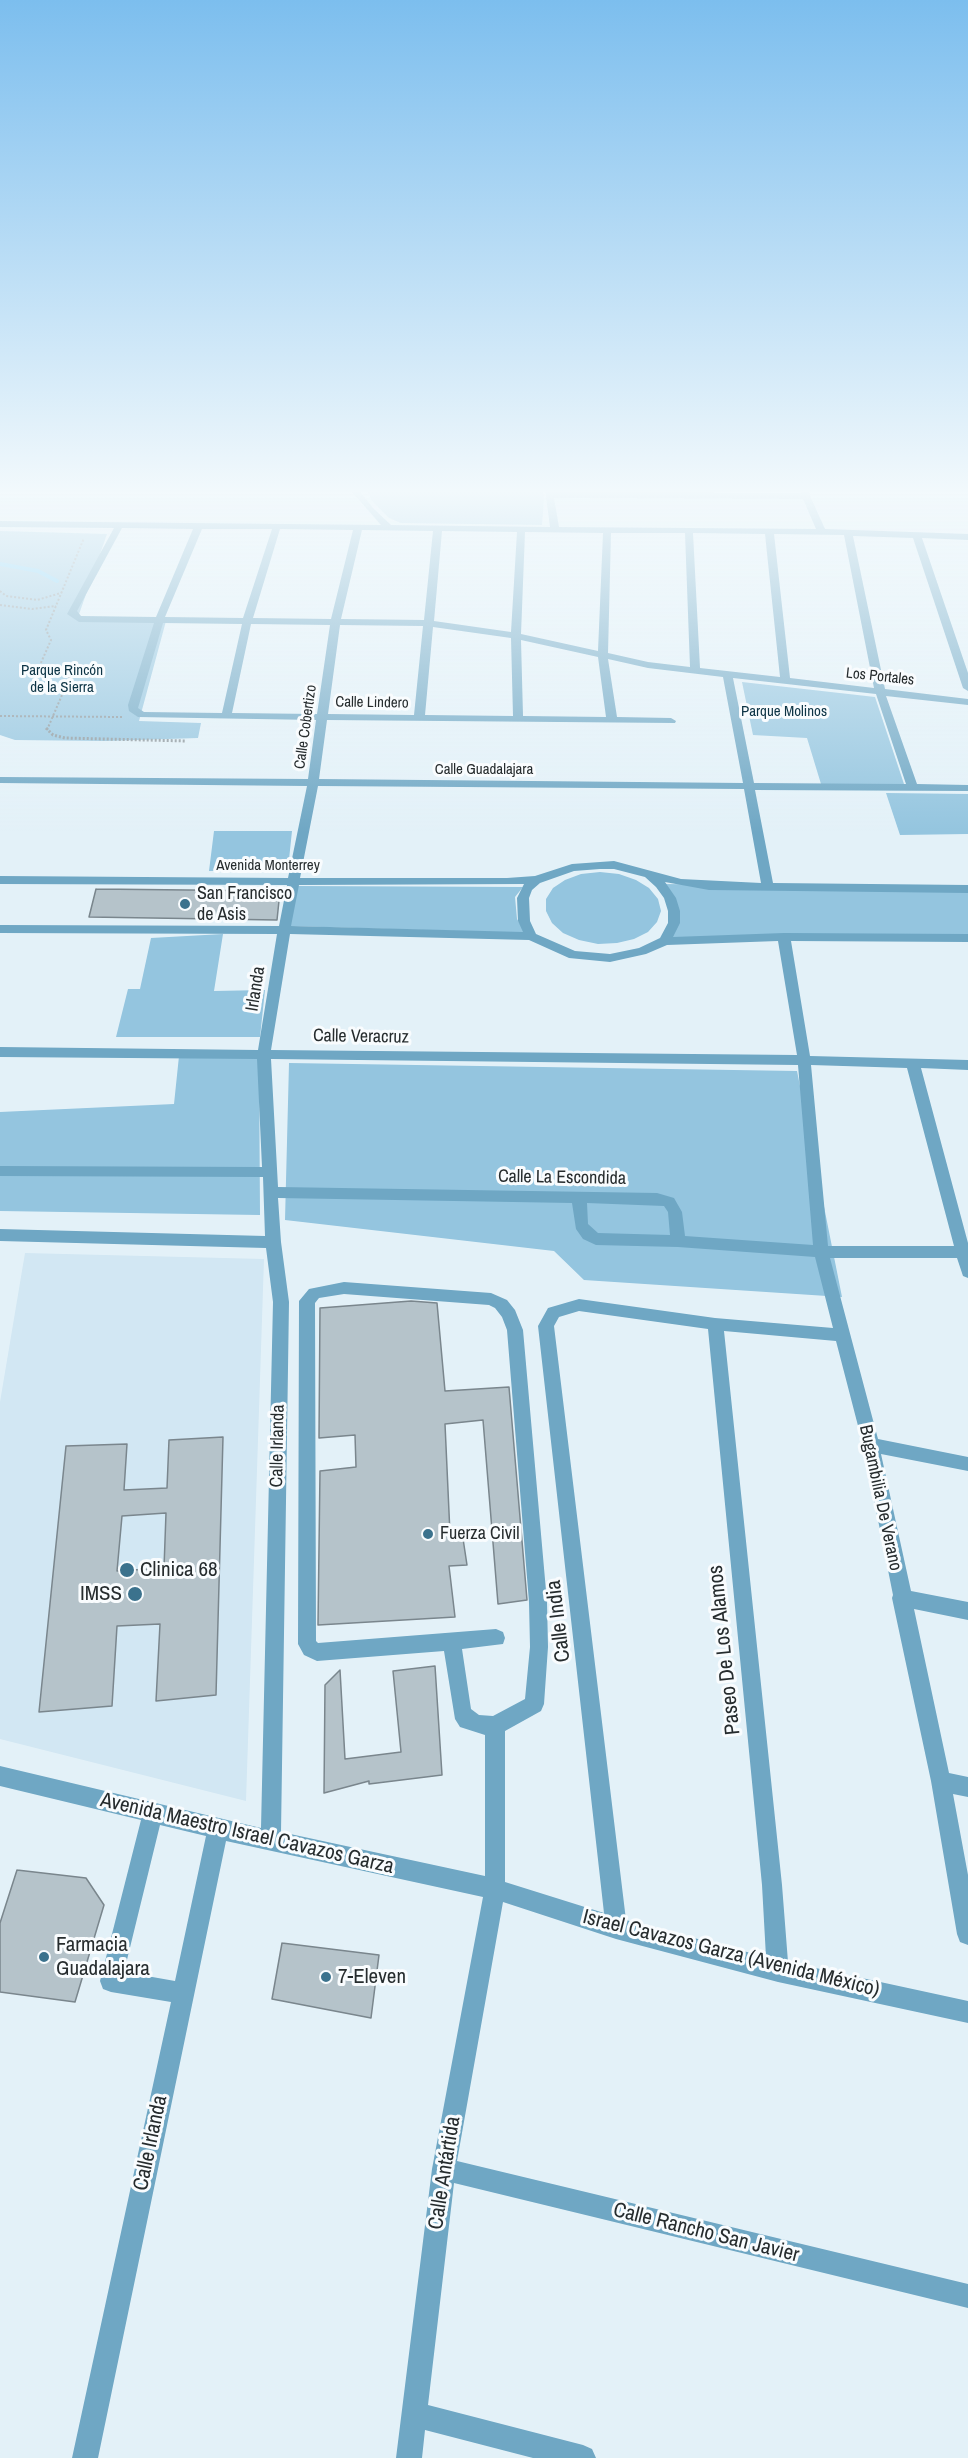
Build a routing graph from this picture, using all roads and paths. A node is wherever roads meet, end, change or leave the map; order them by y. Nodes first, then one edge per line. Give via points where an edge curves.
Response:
1 (166, 604) edge
2 (252, 604) edge
3 (340, 604) edge
4 (429, 604) edge
5 (518, 604) edge
6 (605, 604) edge
7 (692, 604) edge
8 (777, 604) edge
9 (862, 604) edge
10 (940, 604) edge
11 (0, 605) edge
12 (75, 605) joint
13 (56, 606) junction
14 (159, 621) junction
15 (247, 621) junction
16 (335, 623) junction
17 (427, 623) junction
18 (516, 636) junction
19 (603, 657) junction
20 (695, 672) junction
21 (728, 676) junction
22 (785, 681) junction
23 (968, 688) edge
24 (880, 692) junction
25 (968, 702) edge
26 (135, 711) junction
27 (52, 715) junction
28 (0, 716) edge
29 (226, 717) junction
30 (323, 718) junction
31 (419, 719) junction
32 (518, 720) junction
33 (612, 721) junction
34 (671, 721) dead end
35 (186, 741) dead end
36 (0, 780) edge
37 (313, 784) junction
38 (751, 787) junction
39 (912, 788) junction
40 (968, 788) edge
41 (649, 875) junction
42 (0, 880) edge
43 (536, 880) junction
44 (293, 882) junction
45 (768, 887) junction
46 (968, 889) edge
47 (0, 929) edge
48 (284, 930) junction
49 (531, 936) junction
50 (784, 937) junction
51 (968, 938) edge
52 (665, 941) junction
53 (0, 1052) edge
54 (264, 1054) junction
55 (804, 1060) junction
56 (913, 1064) junction
57 (968, 1065) edge
58 (0, 1170) edge
59 (270, 1172) junction
60 (271, 1192) junction
61 (579, 1198) junction
62 (0, 1235) edge
63 (678, 1241) junction
64 (273, 1242) junction
65 (964, 1251) edge
66 (821, 1252) junction
67 (968, 1272) edge
68 (715, 1324) junction
69 (840, 1335) junction
70 (871, 1445) junction
71 (968, 1464) edge
72 (901, 1598) junction
73 (968, 1611) edge
74 (496, 1638) dead end
75 (452, 1642) junction
76 (495, 1726) junction
77 (0, 1776) edge
78 (941, 1781) junction
79 (968, 1786) edge
80 (153, 1813) junction
81 (218, 1829) junction
82 (271, 1839) junction
83 (495, 1890) junction
84 (616, 1928) junction
85 (968, 1934) edge
86 (778, 1971) junction
87 (183, 1993) junction
88 (968, 2012) edge
89 (444, 2169) junction
90 (968, 2296) edge
91 (413, 2414) junction
92 (85, 2458) edge
93 (409, 2458) edge
94 (583, 2458) edge

1 - 14 street
2 - 15 street
3 - 16 street, Calle Cobertizo
4 - 17 street
5 - 18 street
6 - 19 street
7 - 20 street
8 - 22 street
9 - 24 street
10 - 23 street
11 - 13 path via 32,609
12 - 13 path
12 - 14 street, Los Portales via 75,617 86,620
13 - 27 path via 46,630 51,640 36,674 71,674
14 - 15 street, Los Portales
14 - 26 street
15 - 16 street, Los Portales
15 - 29 street
16 - 17 street, Los Portales
16 - 30 street, Calle Cobertizo
17 - 18 street, Los Portales
17 - 31 street
18 - 19 street, Los Portales
18 - 32 street
19 - 20 street, Los Portales
19 - 33 street
20 - 21 street, Los Portales
21 - 22 street, Los Portales
21 - 38 street
22 - 24 street, Los Portales
24 - 25 street, Los Portales
24 - 39 street
26 - 27 path via 121,717
26 - 29 street, Calle Lindero via 151,716
27 - 28 path
27 - 35 path via 45,729 65,738
29 - 30 street, Calle Lindero
30 - 31 street, Calle Lindero
30 - 37 street, Calle Cobertizo
31 - 32 street, Calle Lindero
32 - 33 street, Calle Lindero
33 - 34 street, Calle Lindero
36 - 37 street, Calle Guadalajara
37 - 38 street, Calle Guadalajara
37 - 44 street, Calle Cobertizo
38 - 39 street, Calle Guadalajara
38 - 45 street
39 - 40 street, Calle Guadalajara
41 - 43 street, Avenida Monterrey via 614,865 588,865
41 - 45 street, Avenida Monterrey via 709,886
41 - 52 street via 670,898 674,911 674,923
42 - 44 street, Avenida Monterrey
43 - 44 street, Avenida Monterrey
43 - 49 street via 523,898 524,921
44 - 48 street, Calle Cobertizo
45 - 46 street, Avenida Monterrey
47 - 48 street
48 - 49 street
48 - 54 street, Irlanda
49 - 52 street via 573,955 592,957 626,955
50 - 51 street
50 - 52 street
50 - 55 street, Bugambilia De Verano
53 - 54 street, Calle Veracruz
54 - 55 street, Calle Veracruz
54 - 59 street, Calle Irlanda
55 - 56 street, Calle Veracruz
55 - 66 street, Bugambilia De Verano
56 - 57 street, Calle Veracruz
56 - 65 street
58 - 59 street
59 - 60 street, Calle Irlanda
60 - 61 street, Calle La Escondida
60 - 64 street, Calle Irlanda
61 - 63 street via 581,1225 596,1239
61 - 63 street, Calle La Escondida via 669,1202 675,1212
62 - 64 street
63 - 66 street
64 - 82 street, Calle Irlanda via 280,1302
65 - 66 street
65 - 67 street
66 - 69 street, Bugambilia De Verano
68 - 69 street
68 - 84 street, Calle India via 584,1305 554,1312 546,1326
68 - 86 street, Paseo De Los Alamos
69 - 70 street, Bugambilia De Verano
70 - 71 street
70 - 72 street, Bugambilia De Verano
72 - 73 street
72 - 78 street, Bugambilia De Verano
74 - 75 street
75 - 76 street via 464,1717 479,1725
75 - 76 street via 317,1652 307,1644 307,1301 315,1293 344,1288 491,1299 509,1314 515,1330 539,1647 534,1704
76 - 83 street, Calle Antártida
77 - 80 street, Avenida Maestro Israel Cavazos Garza
78 - 79 street
78 - 85 street, Bugambilia De Verano
80 - 81 street, Avenida Maestro Israel Cavazos Garza
80 - 87 street via 111,1981
81 - 82 street, Avenida Maestro Israel Cavazos Garza
81 - 87 street, Calle Irlanda
82 - 83 street, Avenida Maestro Israel Cavazos Garza
83 - 84 street, Israel Cavazos Garza (Avenida México)
83 - 89 street, Calle Antártida
84 - 86 street, Israel Cavazos Garza (Avenida México)
86 - 88 street, Israel Cavazos Garza (Avenida México)
87 - 92 street, Calle Irlanda
89 - 90 street, Calle Rancho San Javier
89 - 91 street, Calle Antártida
91 - 93 street, Calle Antártida
91 - 94 street

